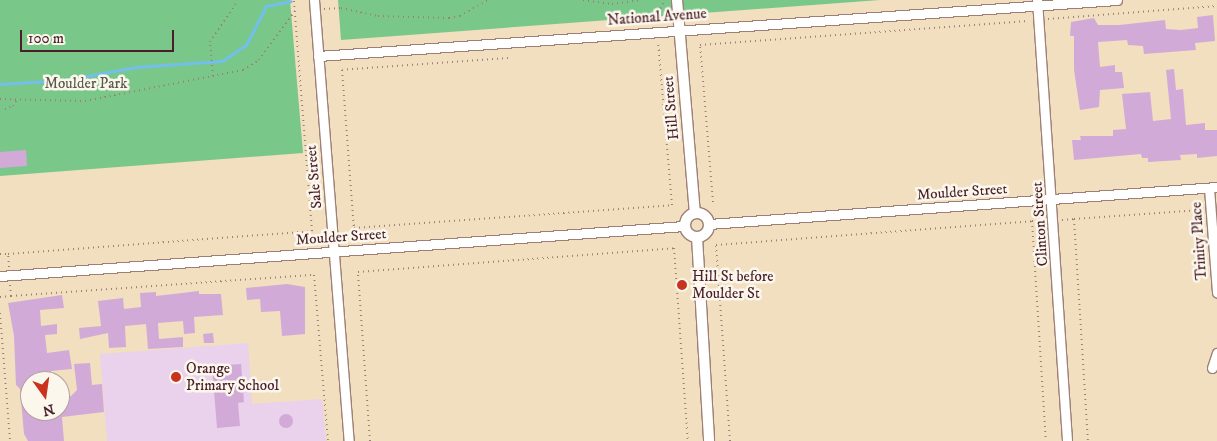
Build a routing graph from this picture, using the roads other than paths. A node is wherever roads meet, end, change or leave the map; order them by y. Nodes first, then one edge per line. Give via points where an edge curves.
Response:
1 (314, 0) edge
2 (677, 0) edge
3 (1117, 0) edge
4 (1037, 3) edge
5 (679, 29) junction
6 (318, 56) junction
7 (1213, 188) edge
8 (1052, 199) junction
9 (695, 212) junction
10 (709, 224) junction
11 (684, 226) junction
12 (697, 237) junction
13 (334, 251) junction
14 (5, 276) edge
15 (1217, 293) edge
16 (1217, 353) edge
17 (1212, 368) dead end
18 (349, 441) edge
19 (709, 441) edge
20 (1067, 441) edge

1 - 6 street, Sale Street
2 - 5 street, Hill Street
3 - 4 street, National Avenue
4 - 5 street, National Avenue
4 - 8 street, Clinton Street
5 - 6 street, National Avenue
5 - 9 street, Hill Street
6 - 13 street, Sale Street
7 - 8 street, Moulder Street
7 - 15 street, Trinity Place via 1211,209
8 - 10 street, Moulder Street
8 - 20 street, Clinton Street
9 - 10 street via 706,217
9 - 11 street via 688,216
10 - 12 street via 704,234
11 - 12 street via 687,232
11 - 13 street, Moulder Street
12 - 19 street
13 - 14 street, Moulder Street
13 - 18 street, Sale Street
16 - 17 street

